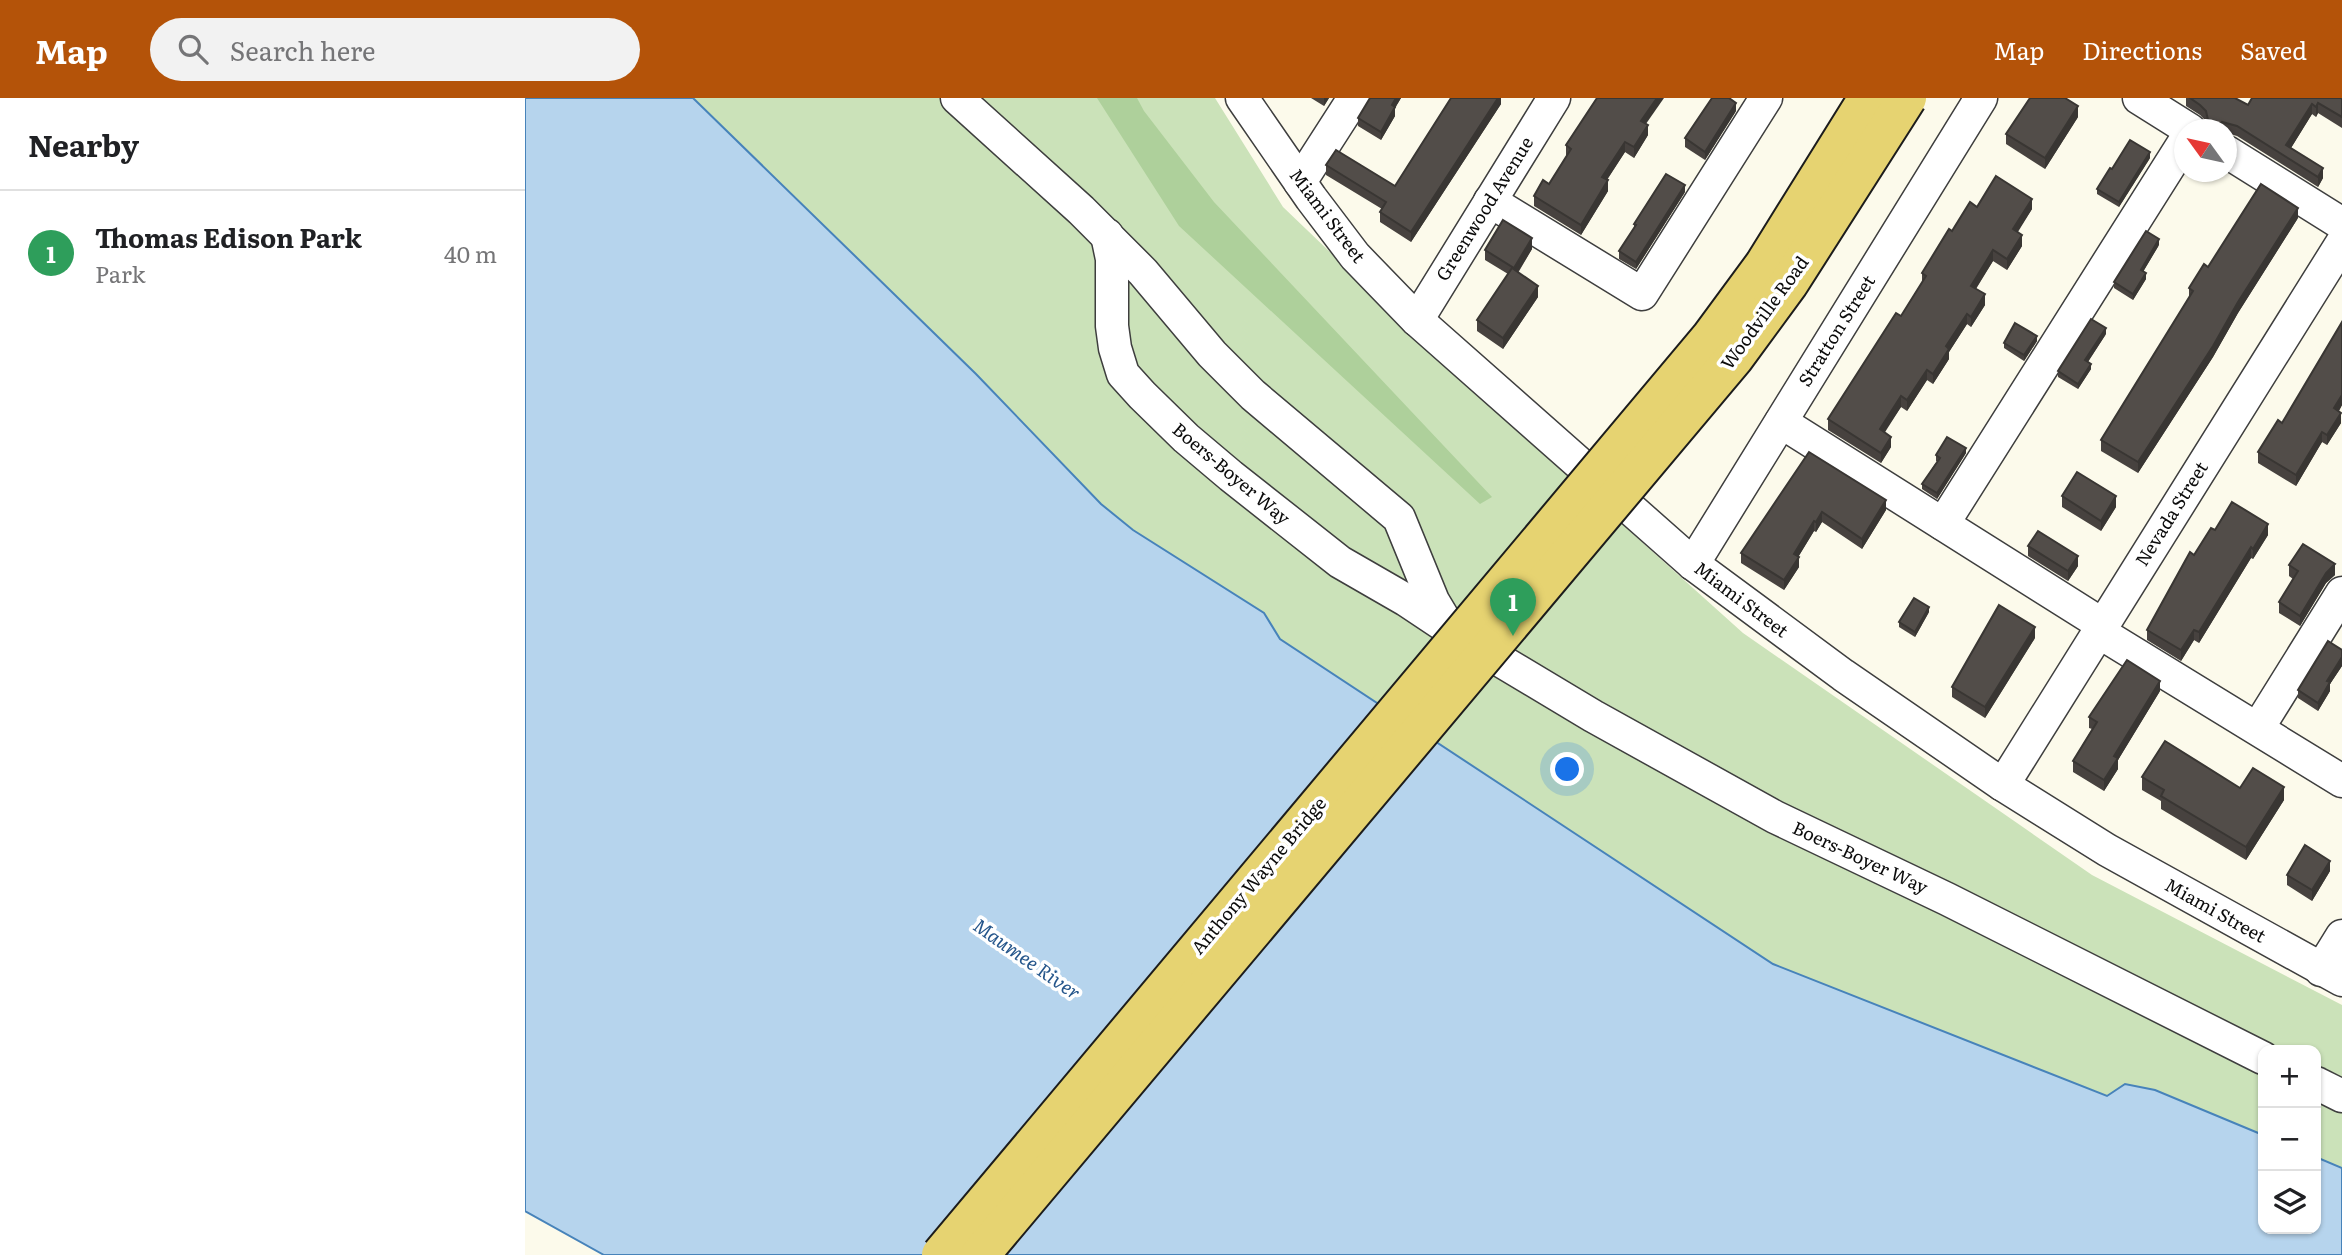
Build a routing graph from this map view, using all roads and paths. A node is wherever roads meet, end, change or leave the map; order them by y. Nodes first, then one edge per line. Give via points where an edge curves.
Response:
1 (957, 98) edge
2 (1243, 98) edge
3 (1354, 98) edge
4 (1554, 98) edge
5 (1766, 98) edge
6 (1868, 98) edge
7 (1907, 98) edge
8 (1981, 98) edge
9 (2139, 98) edge
10 (2174, 120) edge
11 (2174, 158) edge
12 (2237, 158) edge
13 (1300, 183) junction
14 (1490, 201) junction
15 (2342, 224) edge
16 (1107, 235) junction
17 (2342, 243) edge
18 (1417, 320) junction
19 (1781, 422) junction
20 (1590, 505) junction
21 (1943, 524) junction
22 (1693, 564) junction
23 (2342, 593) edge
24 (2101, 628) junction
25 (1465, 640) junction
26 (2258, 728) junction
27 (2342, 781) edge
28 (2003, 785) junction
29 (2342, 936) edge
30 (2332, 975) edge
31 (2258, 1055) edge
32 (2321, 1086) edge
33 (2342, 1096) edge
34 (941, 1255) edge
35 (980, 1255) edge

1 - 16 street, Boers-Boyer Way
2 - 13 street, Miami Street
3 - 13 street
4 - 14 street, Greenwood Avenue
5 - 14 street via 1642,294
6 - 20 main road, Woodville Road, bridge via 1764,265
7 - 20 main road, Woodville Road, bridge via 1762,322
8 - 19 street, Stratton Street
9 - 10 street
11 - 21 street
12 - 15 street
13 - 18 street, Miami Street via 1355,256
14 - 18 street, Greenwood Avenue
16 - 25 street, Boers-Boyer Way via 1253,395 1399,518 1433,601 1446,624
16 - 25 street, Boers-Boyer Way via 1115,348 1123,373 1142,395 1231,476 1340,562
17 - 24 street, Nevada Street
18 - 22 street, Miami Street
19 - 21 street
19 - 22 street, Stratton Street
20 - 34 main road, Anthony Wayne Bridge, bridge
20 - 35 main road, Anthony Wayne Bridge, bridge
21 - 24 street
22 - 28 street, Miami Street
23 - 26 street
24 - 26 street
24 - 28 street, Nevada Street
25 - 31 street, Boers-Boyer Way via 1775,817
26 - 27 street
28 - 30 street, Miami Street via 2107,850
29 - 30 street
32 - 33 street

